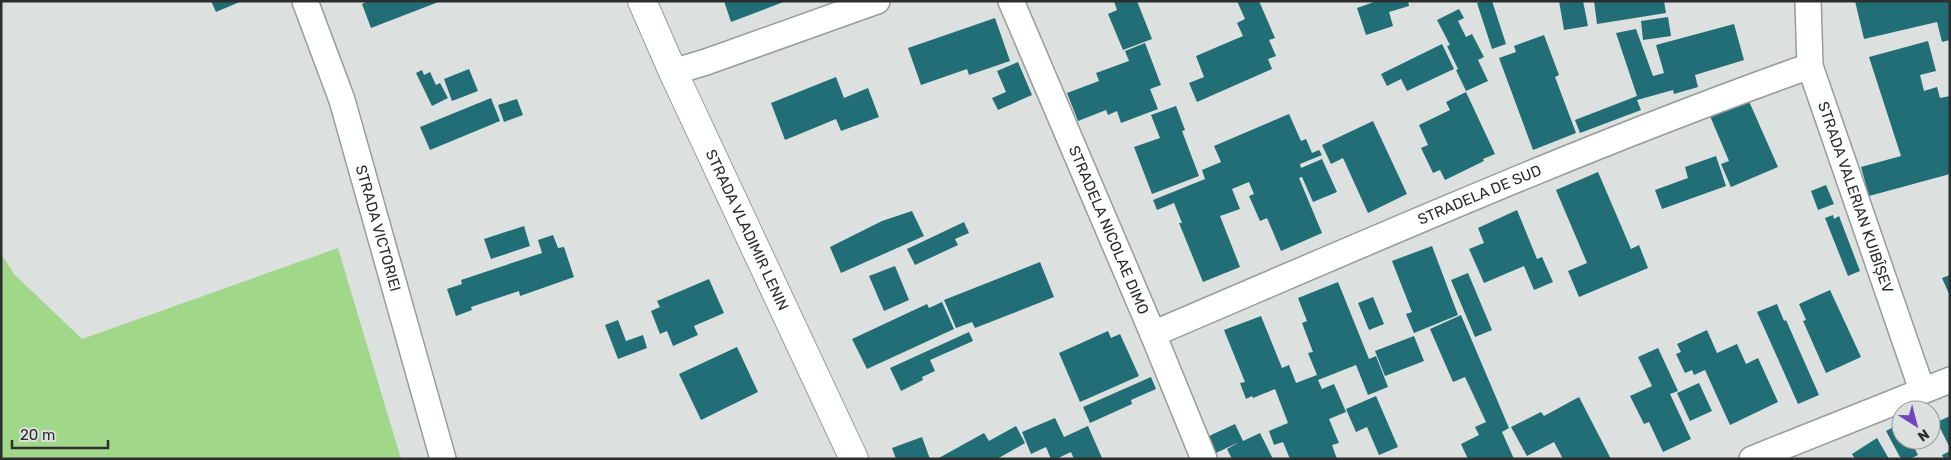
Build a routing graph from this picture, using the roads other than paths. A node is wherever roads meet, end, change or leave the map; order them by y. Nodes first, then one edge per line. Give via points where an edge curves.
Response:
1 (305, 1) edge
2 (642, 1) edge
3 (877, 1) edge
4 (1011, 1) edge
5 (1808, 1) edge
6 (1810, 66) junction
7 (673, 72) junction
8 (1153, 334) junction
9 (1950, 380) edge
10 (1922, 390) junction
11 (443, 459) edge
12 (854, 459) edge
13 (1204, 459) edge
14 (1752, 459) edge

1 - 11 street, STRADA VICTORIEI via 342,100
2 - 7 main road, STRADA VLADIMIR LENIN
3 - 7 street
4 - 8 street, STRADELA NICOLAE DIMO
5 - 6 street, STRADA VALERIAN KUIBÎȘEV
6 - 8 street, STRADELA DE SUD via 1493,188
6 - 10 street, STRADA VALERIAN KUIBÎȘEV
7 - 12 main road, STRADA VLADIMIR LENIN
8 - 13 street, STRADELA NICOLAE DIMO
9 - 10 street
10 - 14 street

